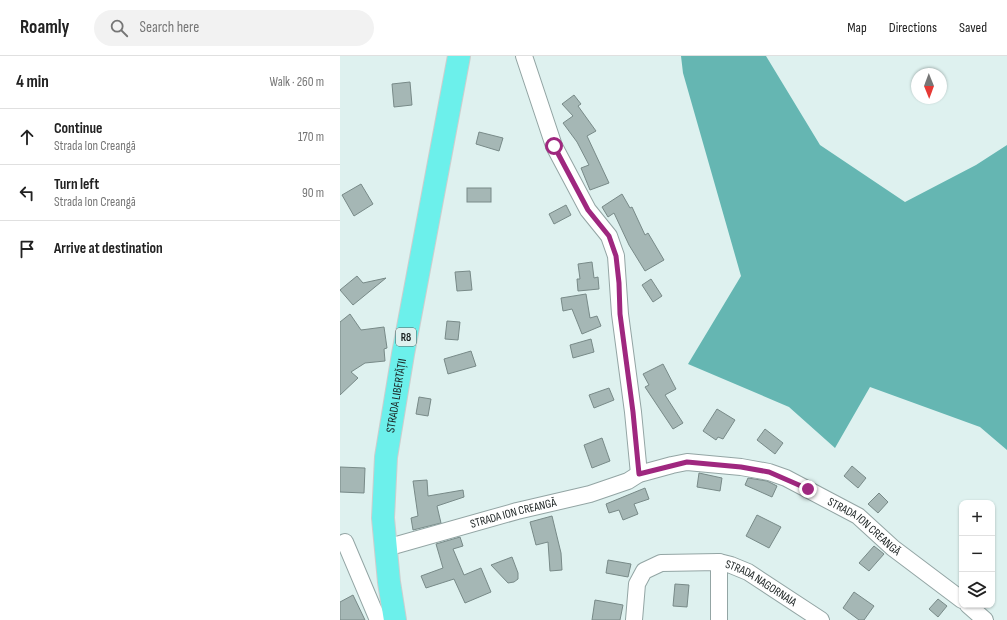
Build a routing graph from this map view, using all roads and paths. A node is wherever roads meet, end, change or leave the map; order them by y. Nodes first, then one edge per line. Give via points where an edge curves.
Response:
1 (459, 56) edge
2 (524, 56) edge
3 (639, 474) junction
4 (345, 542) dead end
5 (386, 548) junction
6 (719, 562) junction
7 (959, 598) edge
8 (971, 608) edge
9 (378, 620) edge
10 (395, 620) edge
11 (634, 620) edge
12 (719, 620) edge
13 (821, 620) edge
14 (985, 620) edge

1 - 5 highway, STRADA LIBERTĂȚII / R8 via 389,442 383,498
2 - 3 street via 554,146 588,210 609,236 616,256 620,314
3 - 5 street, STRADA ION CREANGĂ via 628,481 596,492
3 - 7 street, STRADA ION CREANGĂ via 687,462 741,467 786,478 858,516 893,548
4 - 9 street
5 - 10 highway, STRADA LIBERTĂȚII / R8
6 - 11 street, STRADA NAGORNAIA via 661,563 644,571 638,584
6 - 12 street, STRADA NAGORNAIA
6 - 13 street, STRADA NAGORNAIA via 748,572
8 - 14 street

